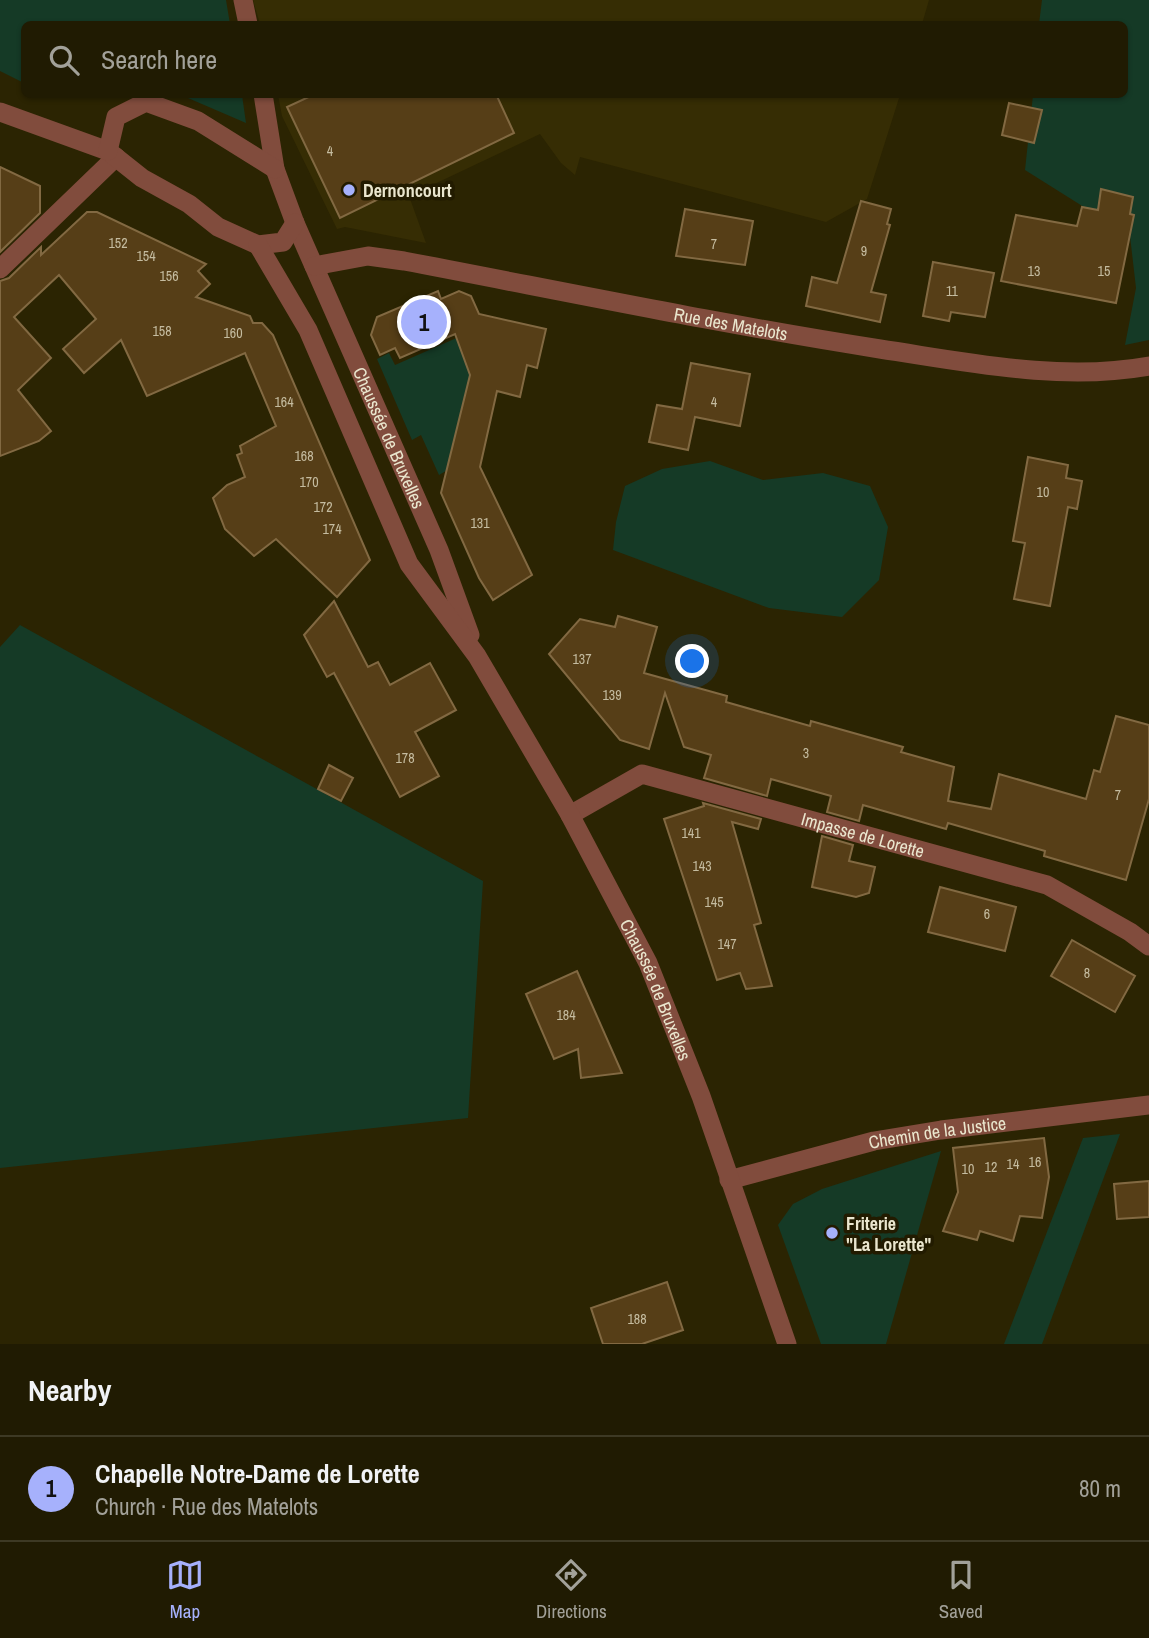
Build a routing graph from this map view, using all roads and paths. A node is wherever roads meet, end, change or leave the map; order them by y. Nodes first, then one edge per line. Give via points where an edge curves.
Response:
1 (243, 0) edge
2 (247, 21) edge
3 (264, 98) edge
4 (0, 112) edge
5 (112, 154) junction
6 (275, 169) junction
7 (295, 223) junction
8 (258, 245) junction
9 (314, 266) junction
10 (0, 269) edge
11 (1149, 366) edge
12 (477, 656) junction
13 (570, 815) junction
14 (1149, 946) edge
15 (1149, 1105) edge
16 (729, 1180) junction
17 (787, 1344) edge

1 - 2 street
3 - 6 street, Chaussée de Bruxelles
4 - 5 street
5 - 6 street via 117,117 146,102 198,121
5 - 8 street via 218,227
5 - 10 street
6 - 7 street, Chaussée de Bruxelles
7 - 8 street via 283,242
7 - 9 street, Chaussée de Bruxelles
8 - 12 street, Chaussée de Bruxelles via 308,330 409,564
9 - 11 street, Rue des Matelots via 368,256 404,261 778,333 1021,370 1121,371
9 - 12 street, Chaussée de Bruxelles via 439,550
12 - 13 street, Chaussée de Bruxelles
13 - 14 street, Impasse de Lorette via 642,774 1047,885
13 - 16 street, Chaussée de Bruxelles via 648,963
15 - 16 street, Chemin de la Justice via 874,1141
16 - 17 street, Chaussée de Bruxelles

